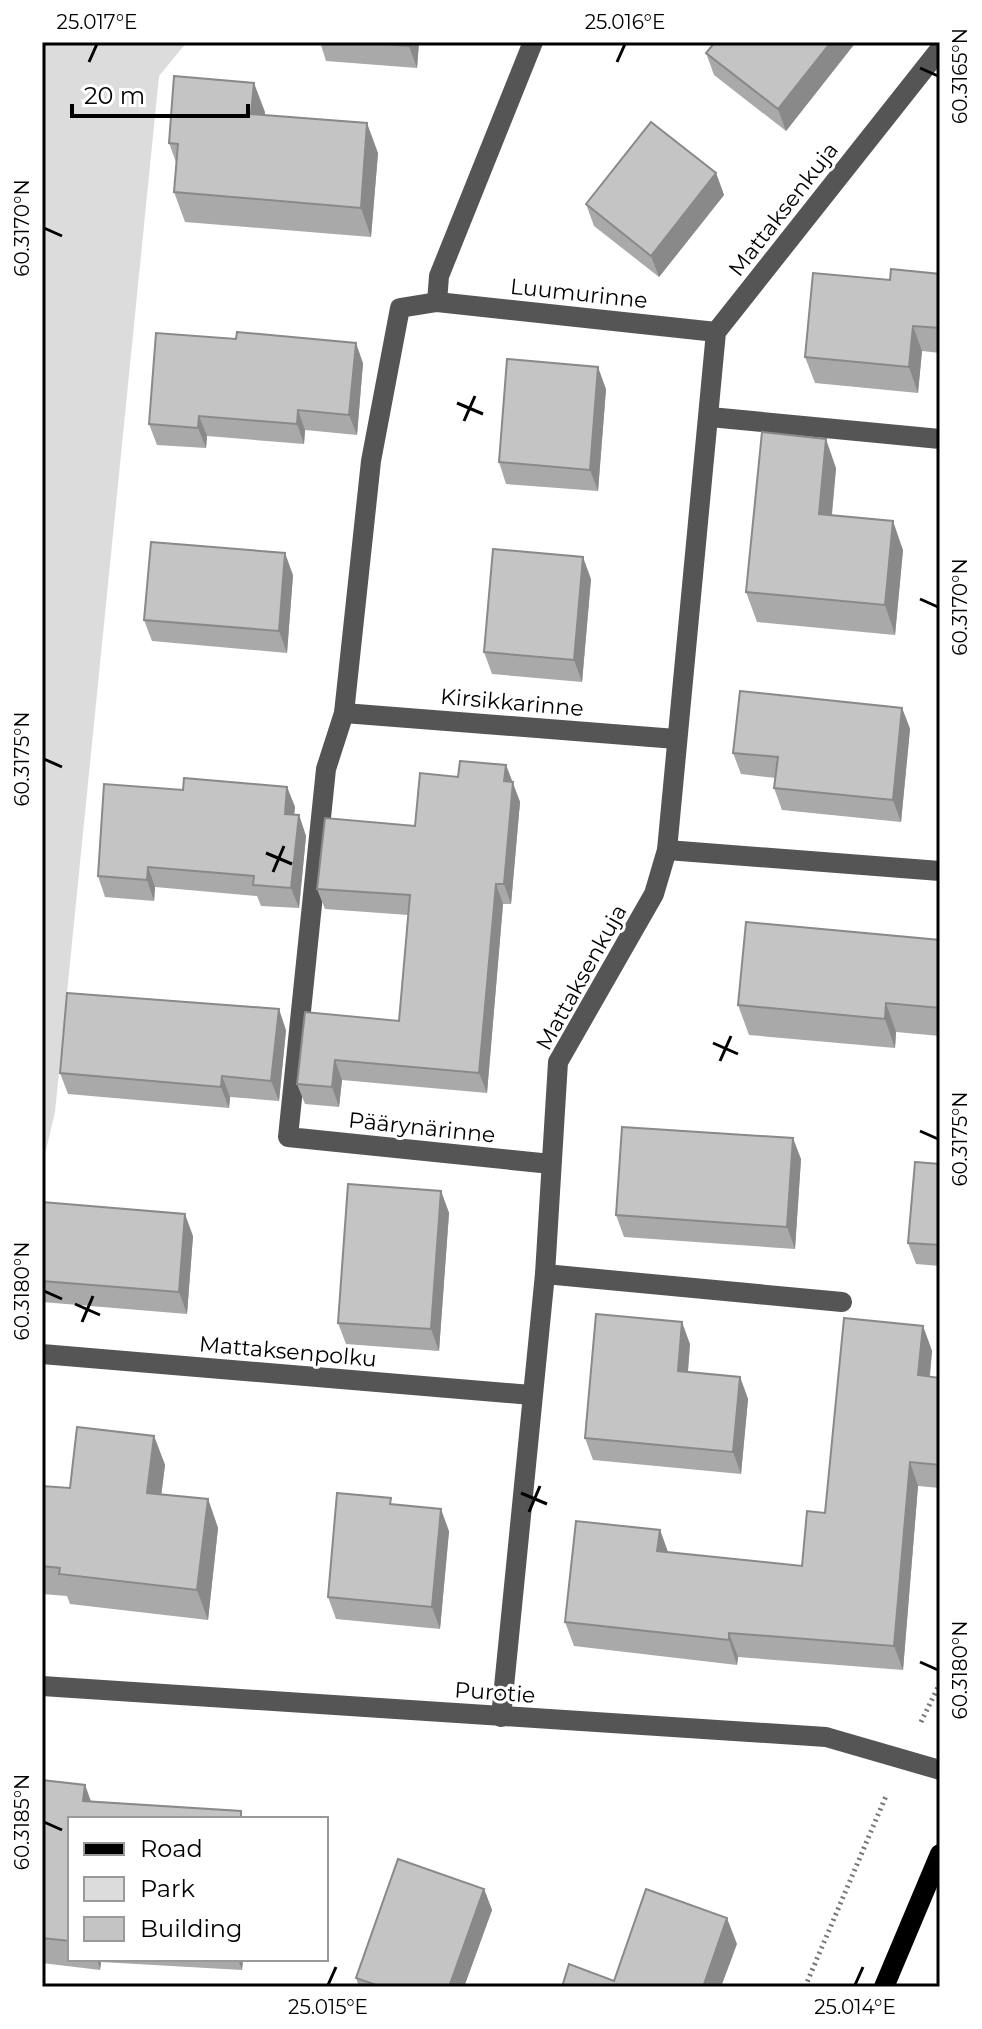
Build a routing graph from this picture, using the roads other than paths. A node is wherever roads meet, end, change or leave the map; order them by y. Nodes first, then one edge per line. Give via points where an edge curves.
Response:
1 (533, 42) edge
2 (940, 49) edge
3 (437, 302) junction
4 (716, 332) junction
5 (710, 417) junction
6 (940, 439) edge
7 (344, 713) junction
8 (676, 739) junction
9 (667, 850) junction
10 (940, 871) edge
11 (551, 1164) junction
12 (545, 1274) junction
13 (842, 1302) dead end
14 (42, 1354) edge
15 (531, 1395) junction
16 (42, 1686) edge
17 (501, 1717) junction
18 (940, 1770) edge
19 (940, 1854) edge
20 (884, 1987) edge

1 - 3 street via 439,276
2 - 4 street, Mattaksenkuja
3 - 4 street, Luumurinne
3 - 7 street, Luumurinne via 400,308 371,461
4 - 5 street, Mattaksenkuja
5 - 6 street
5 - 8 street, Mattaksenkuja
7 - 8 street, Kirsikkarinne
7 - 11 street, Päärynärinne via 326,769 288,1137
8 - 9 street, Mattaksenkuja
9 - 10 street
9 - 11 street, Mattaksenkuja via 654,894 558,1062
11 - 12 street, Mattaksenkuja
12 - 13 street
12 - 15 street, Mattaksenkuja
14 - 15 street, Mattaksenpolku
15 - 17 street, Mattaksenkuja
16 - 17 street, Purotie
17 - 18 street, Purotie via 826,1737
19 - 20 main road

